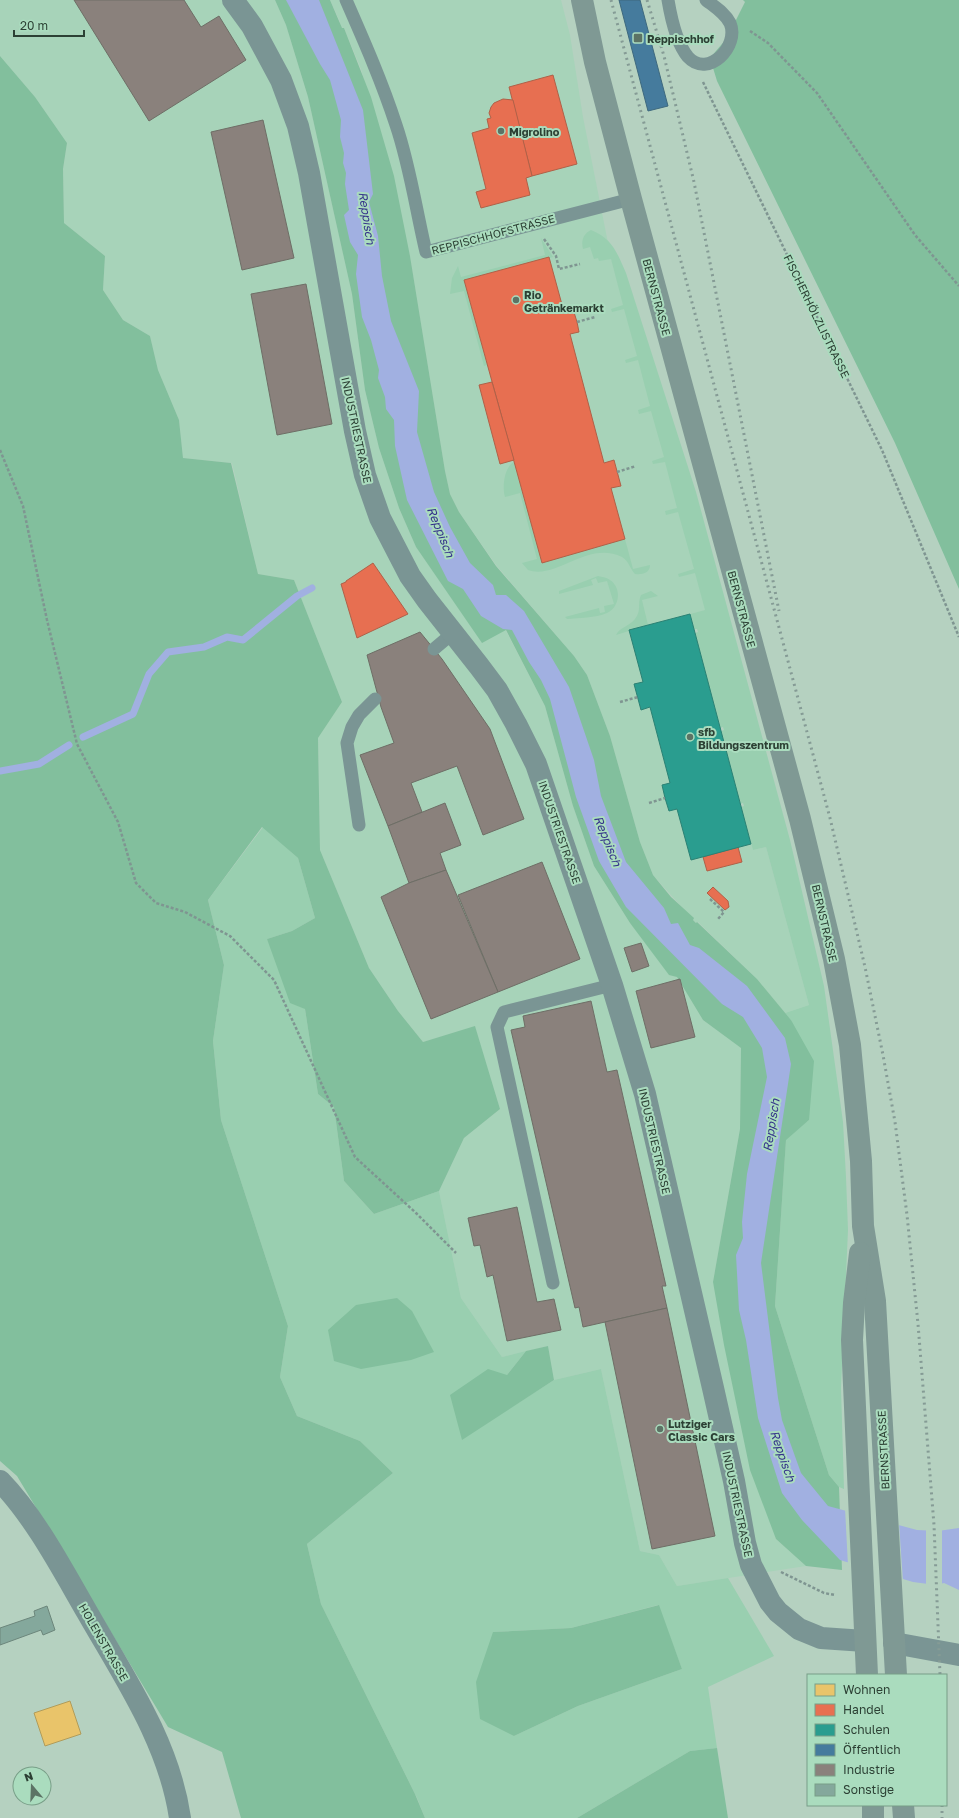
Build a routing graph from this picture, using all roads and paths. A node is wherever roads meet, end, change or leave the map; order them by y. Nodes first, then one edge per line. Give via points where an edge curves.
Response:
1 (233, 0) edge
2 (346, 0) edge
3 (582, 0) edge
4 (668, 0) edge
5 (706, 0) edge
6 (731, 25) junction
7 (694, 62) junction
8 (631, 199) junction
9 (539, 222) junction
10 (580, 264) dead end
11 (959, 286) edge
12 (595, 317) dead end
13 (577, 322) dead end
14 (0, 450) edge
15 (636, 466) dead end
16 (617, 472) dead end
17 (453, 632) junction
18 (959, 637) edge
19 (434, 649) dead end
20 (638, 697) dead end
21 (376, 699) dead end
22 (620, 702) dead end
23 (665, 798) dead end
24 (649, 803) dead end
25 (359, 825) dead end
26 (710, 899) dead end
27 (718, 919) dead end
28 (612, 985) junction
29 (863, 1226) junction
30 (456, 1253) dead end
31 (553, 1282) dead end
32 (0, 1481) edge
33 (778, 1571) dead end
34 (835, 1595) dead end
35 (865, 1641) junction
36 (894, 1644) junction
37 (959, 1655) edge
38 (867, 1674) edge
39 (896, 1674) edge
40 (873, 1806) edge
41 (903, 1806) edge
42 (180, 1818) edge
43 (873, 1818) edge
44 (904, 1818) edge

1 - 17 street, INDUSTRIESTRASSE via 252,26 282,80 298,126 310,173 365,475 380,518 395,550 410,576
2 - 9 lane, REPPISCHHOFSTRASSE via 371,57 396,125 409,171 426,252
3 - 8 main road, BERNSTRASSE
4 - 7 lane via 679,42 688,58
5 - 6 lane via 727,17
6 - 7 lane via 730,45 720,58 708,64
6 - 11 path via 751,31 768,43 817,93 915,235
7 - 18 path, FISCHERHÖLZLISTRASSE via 882,450
8 - 9 lane, REPPISCHHOFSTRASSE
8 - 29 main road, BERNSTRASSE via 798,811 834,959 850,1045 861,1161
9 - 10 path via 543,238 556,256 559,269
12 - 13 path
14 - 30 path via 23,506 77,744 118,822 136,883 156,903 185,912 230,936 274,980 355,1157
15 - 16 path
17 - 19 lane
17 - 28 street, INDUSTRIESTRASSE via 496,690 536,764
20 - 22 path
21 - 25 lane via 359,715 347,743
23 - 24 path
26 - 27 path via 724,912
28 - 31 lane via 504,1012 497,1027
28 - 35 street, INDUSTRIESTRASSE via 645,1094 751,1565 770,1602 799,1629 827,1639
29 - 35 main road, BERNSTRASSE via 852,1340
29 - 36 main road, BERNSTRASSE via 875,1301
32 - 42 street, HOLENSTRASSE via 32,1521 135,1697 158,1741 170,1773
33 - 34 path via 824,1593
35 - 36 main road
35 - 38 main road, BERNSTRASSE
36 - 37 street
36 - 39 main road, BERNSTRASSE
40 - 43 main road
41 - 44 main road

